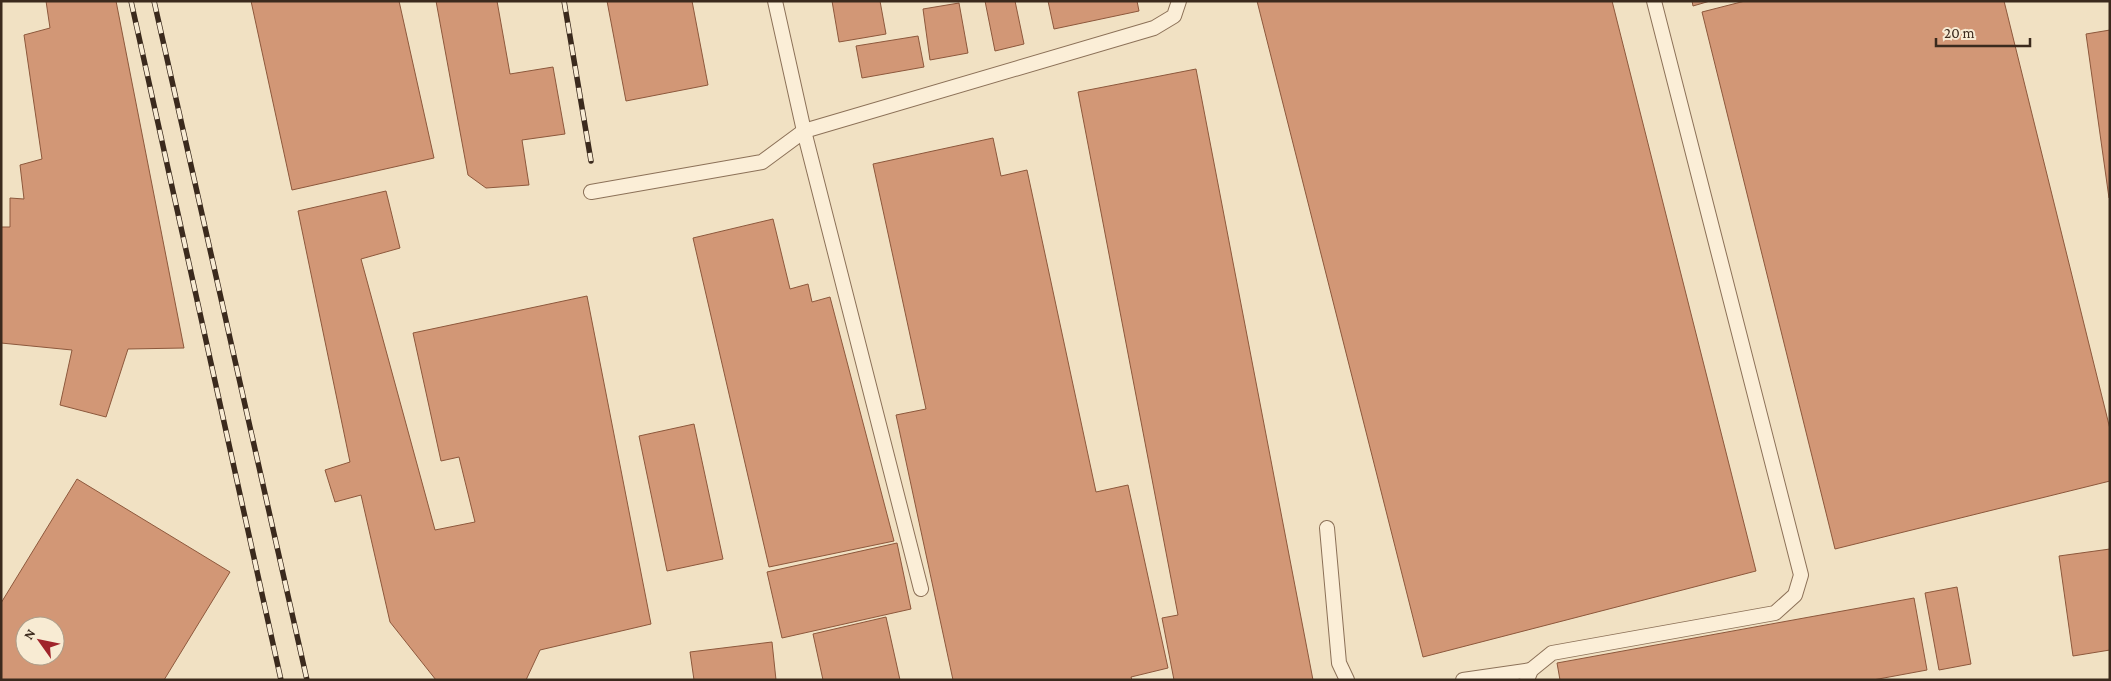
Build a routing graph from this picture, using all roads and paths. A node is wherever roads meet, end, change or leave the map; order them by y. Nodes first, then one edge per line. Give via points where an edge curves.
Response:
1 (775, 1) edge
2 (1179, 1) edge
3 (1654, 1) edge
4 (804, 130) junction
5 (591, 192) dead end
6 (1327, 528) dead end
7 (921, 589) dead end
8 (1529, 675) edge
9 (1347, 680) edge
10 (1464, 680) edge

1 - 4 lane
2 - 4 lane via 1174,16 1154,28
3 - 8 lane via 1801,575 1795,595 1775,613 1552,653
4 - 5 lane via 762,162
4 - 7 lane
6 - 9 lane via 1339,663
8 - 10 lane

